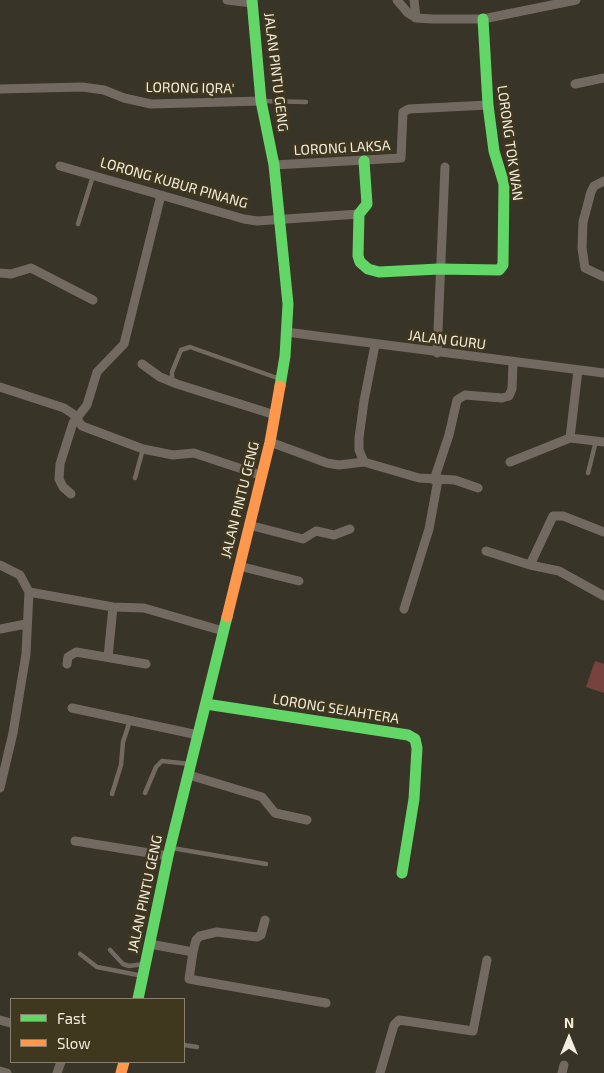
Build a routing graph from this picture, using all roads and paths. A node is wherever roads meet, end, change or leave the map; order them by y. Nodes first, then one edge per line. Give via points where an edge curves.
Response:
1 (227, 0) edge
2 (397, 0) edge
3 (414, 0) edge
4 (576, 0) edge
5 (252, 2) edge
6 (416, 18) junction
7 (483, 19) junction
8 (604, 78) edge
9 (575, 84) dead end
10 (0, 89) edge
11 (261, 101) junction
12 (306, 102) dead end
13 (488, 105) junction
14 (364, 161) junction
15 (274, 165) junction
16 (60, 166) dead end
17 (445, 167) dead end
18 (93, 174) junction
19 (604, 181) edge
20 (161, 195) junction
21 (359, 214) junction
22 (280, 219) junction
23 (78, 224) dead end
24 (439, 269) junction
25 (0, 273) edge
26 (604, 277) edge
27 (93, 300) dead end
28 (286, 332) junction
29 (375, 345) junction
30 (437, 353) junction
31 (513, 363) junction
32 (142, 364) dead end
33 (578, 370) junction
34 (604, 373) edge
35 (281, 379) junction
36 (172, 382) junction
37 (0, 387) edge
38 (275, 415) junction
39 (76, 419) junction
40 (570, 438) junction
41 (270, 442) junction
42 (600, 442) edge
43 (143, 449) junction
44 (362, 459) junction
45 (510, 462) dead end
46 (588, 473) dead end
47 (260, 475) junction
48 (135, 478) dead end
49 (436, 480) junction
50 (478, 488) dead end
51 (71, 494) dead end
52 (249, 525) junction
53 (350, 530) dead end
54 (604, 532) edge
55 (486, 551) dead end
56 (0, 565) edge
57 (530, 565) junction
58 (239, 566) junction
59 (299, 581) dead end
60 (29, 592) junction
61 (604, 596) edge
62 (113, 607) junction
63 (404, 609) dead end
64 (26, 624) junction
65 (0, 629) edge
66 (223, 631) junction
67 (108, 657) junction
68 (67, 664) dead end
69 (146, 664) dead end
70 (206, 704) junction
71 (72, 708) dead end
72 (130, 720) junction
73 (198, 735) junction
74 (3, 765) edge
75 (190, 770) junction
76 (0, 788) edge
77 (145, 792) dead end
78 (112, 794) dead end
79 (307, 820) dead end
80 (75, 841) dead end
81 (170, 852) junction
82 (266, 864) dead end
83 (402, 873) dead end
84 (265, 920) dead end
85 (150, 944) junction
86 (110, 950) dead end
87 (193, 952) junction
88 (80, 954) dead end
89 (487, 960) dead end
90 (145, 964) junction
91 (143, 976) junction
92 (138, 998) edge
93 (326, 1003) dead end
94 (185, 1045) edge
95 (196, 1047) dead end
96 (0, 1071) edge
97 (6, 1073) edge
98 (380, 1073) edge

1 - 5 street
2 - 6 street
3 - 6 street
4 - 7 street
5 - 11 main road, JALAN PINTU GENG
6 - 7 street
7 - 13 main road, LORONG TOK WAN
8 - 9 street
10 - 11 street, LORONG IQRA' via 82,87 151,104
11 - 12 lane
11 - 15 main road, JALAN PINTU GENG
13 - 14 street, LORONG LAKSA via 409,109 403,112 401,158
13 - 24 main road, LORONG TOK WAN via 494,151 504,184 503,266 499,270
14 - 15 street, LORONG LAKSA
14 - 21 main road via 367,204
15 - 22 main road, JALAN PINTU GENG
16 - 18 street, LORONG KUBUR PINANG
17 - 24 street
18 - 20 street, LORONG KUBUR PINANG
18 - 23 lane
19 - 26 street via 594,186 591,192 583,222 582,248 585,268
20 - 22 street, LORONG KUBUR PINANG via 235,218 257,221
20 - 39 street via 124,344 98,372 87,405
21 - 22 street, LORONG KUBUR PINANG
21 - 24 main road, LORONG TOK WAN via 358,256 368,269 379,272
22 - 28 main road, JALAN PINTU GENG via 288,304
24 - 30 street
25 - 27 street via 11,274 31,268
28 - 29 street, JALAN GURU
28 - 35 main road, JALAN PINTU GENG
29 - 30 street, JALAN GURU
29 - 44 street via 359,438
30 - 31 street, JALAN GURU
31 - 33 street, JALAN GURU
31 - 49 street via 509,396 462,396 456,400
32 - 36 street
33 - 34 street, JALAN GURU
33 - 40 street
35 - 36 lane via 190,347 181,350 172,372
35 - 38 main road, JALAN PINTU GENG
36 - 38 street
37 - 39 street via 64,408
38 - 41 main road, JALAN PINTU GENG
39 - 43 street via 84,427
39 - 51 street via 58,471 63,487
40 - 42 street
40 - 45 street
41 - 44 street via 328,463 339,465
41 - 47 main road, JALAN PINTU GENG
42 - 46 lane
43 - 47 street via 172,454 192,453
43 - 48 lane
44 - 49 street
47 - 52 main road, JALAN PINTU GENG
49 - 50 street via 455,480
49 - 63 street via 429,528
52 - 53 street via 303,539 316,531 334,535
52 - 58 main road, JALAN PINTU GENG
54 - 57 street via 563,516 553,516
55 - 57 street
56 - 60 street via 20,576
57 - 61 street via 559,571
58 - 59 street
58 - 66 main road, JALAN PINTU GENG
60 - 62 street
60 - 64 street
62 - 66 street via 144,608
62 - 67 street
64 - 65 street
64 - 74 street via 26,654
66 - 70 main road, JALAN PINTU GENG
67 - 68 street via 76,652 71,653
67 - 69 street
70 - 73 main road, JALAN PINTU GENG
70 - 83 main road, LORONG SEJAHTERA via 408,735 415,739 414,800
71 - 72 street
72 - 73 street
72 - 78 lane
73 - 75 main road, JALAN PINTU GENG
74 - 76 street
75 - 77 lane via 162,761
75 - 79 street via 262,797 275,813
75 - 81 main road, JALAN PINTU GENG
80 - 81 street
81 - 82 lane
81 - 85 main road, JALAN PINTU GENG
84 - 87 street via 257,938 217,932 200,936
85 - 87 street
85 - 90 main road, JALAN PINTU GENG
86 - 90 lane via 122,964
87 - 93 street via 189,979
88 - 91 lane via 97,967
89 - 98 street via 472,1030 399,1020 394,1025
90 - 91 main road, JALAN PINTU GENG
91 - 92 main road, JALAN PINTU GENG
94 - 95 lane
96 - 97 street

